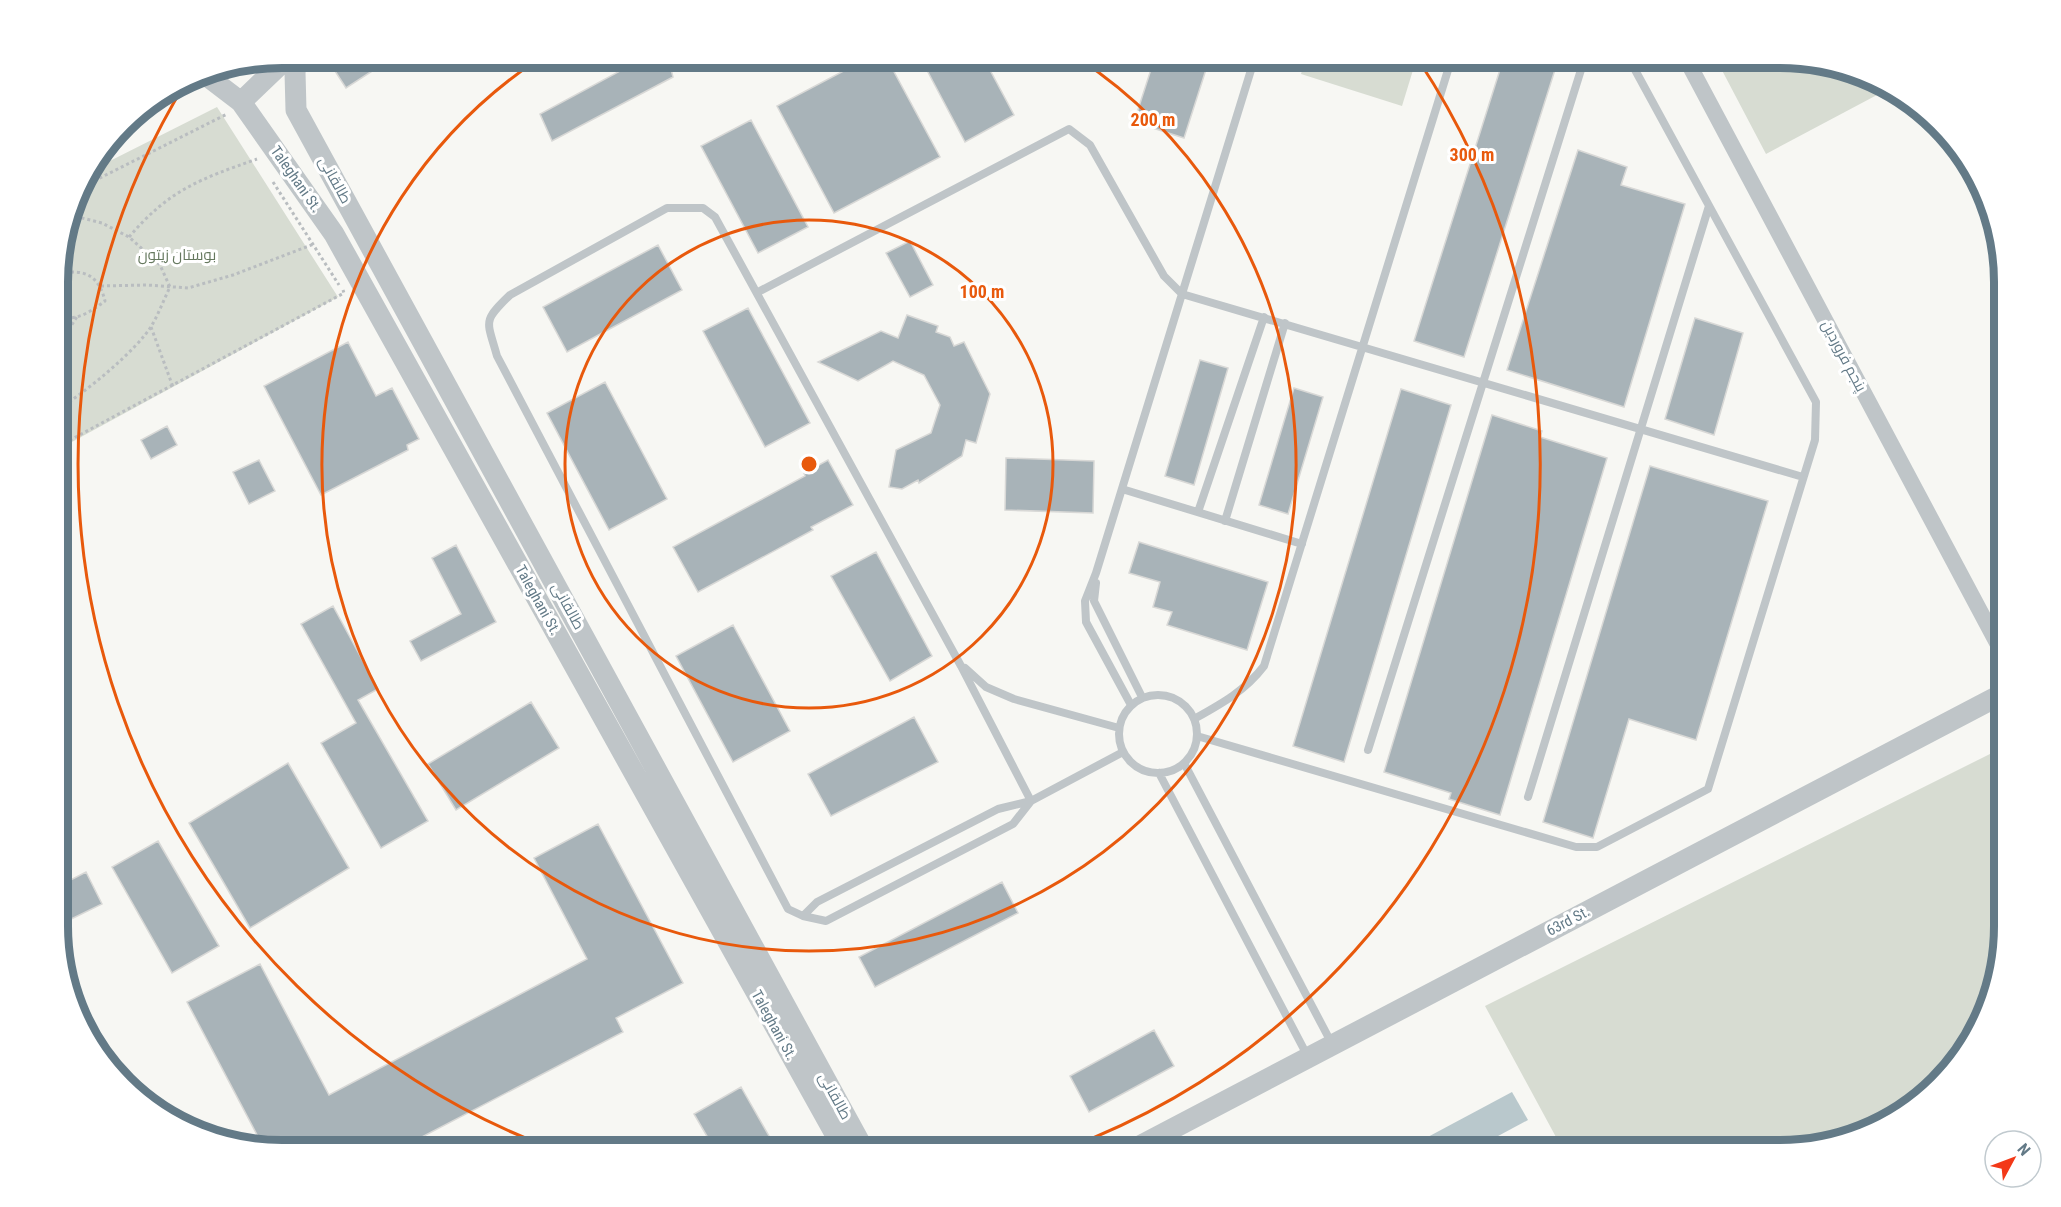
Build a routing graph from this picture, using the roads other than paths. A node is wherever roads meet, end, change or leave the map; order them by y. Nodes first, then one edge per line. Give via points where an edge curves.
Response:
1 (276, 68) edge
2 (296, 68) edge
3 (1252, 68) edge
4 (1449, 68) edge
5 (1582, 68) edge
6 (1634, 68) edge
7 (1691, 68) edge
8 (212, 79) edge
9 (234, 108) junction
10 (1709, 206) junction
11 (758, 292) junction
12 (1182, 294) junction
13 (1264, 317) junction
14 (1285, 323) junction
15 (1363, 345) junction
16 (1483, 381) junction
17 (1640, 428) junction
18 (1803, 477) junction
19 (1122, 489) junction
20 (1198, 512) junction
21 (1225, 521) junction
22 (1302, 544) junction
23 (1096, 573) junction
24 (1994, 636) edge
25 (962, 666) junction
26 (1142, 697) junction
27 (1994, 698) edge
28 (1131, 705) junction
29 (1194, 719) junction
30 (1119, 728) junction
31 (1197, 736) junction
32 (1368, 750) dead end
33 (1123, 752) junction
34 (1184, 763) junction
35 (1159, 772) junction
36 (1528, 797) dead end
37 (1031, 801) junction
38 (803, 916) junction
39 (1333, 1045) junction
40 (1308, 1057) junction
41 (838, 1140) edge
42 (859, 1140) edge
43 (1151, 1140) edge

1 - 9 street
2 - 42 street, طالقانی via 296,110
3 - 12 lane
4 - 15 lane
5 - 16 lane
6 - 10 lane
7 - 24 street, پنجم فروردین
8 - 9 street, Taleghani St. via 222,86
9 - 41 street, Taleghani St. via 334,234
10 - 17 lane
10 - 18 lane via 1816,402 1815,440
11 - 12 lane via 1069,129 1090,145 1164,276
11 - 25 lane
11 - 38 lane via 715,217 704,208 667,208 510,295 491,313 487,323 497,356 788,909
12 - 13 lane
12 - 19 lane
13 - 14 lane
13 - 20 lane
14 - 15 lane
14 - 21 lane
15 - 16 lane
15 - 22 lane
16 - 17 lane
16 - 32 lane
17 - 18 lane
17 - 36 lane
18 - 31 lane via 1708,789 1597,847 1576,847
19 - 20 lane
19 - 23 lane
20 - 21 lane
21 - 22 lane
22 - 29 lane via 1264,666 1251,683
23 - 26 lane via 1094,601
23 - 28 lane via 1085,601 1086,622
25 - 30 lane via 986,687 1014,699
25 - 37 lane
26 - 28 lane
26 - 29 lane via 1168,695 1181,701
27 - 39 street, 63rd St.
28 - 30 lane
29 - 31 lane
30 - 33 lane
31 - 34 lane via 1195,749
33 - 35 lane via 1142,770
33 - 37 lane
34 - 35 lane
34 - 39 lane
35 - 40 lane
37 - 38 lane via 998,808 817,902
37 - 38 lane via 1013,824 826,921
39 - 40 street, 63rd St.
40 - 43 street, 63rd St.

